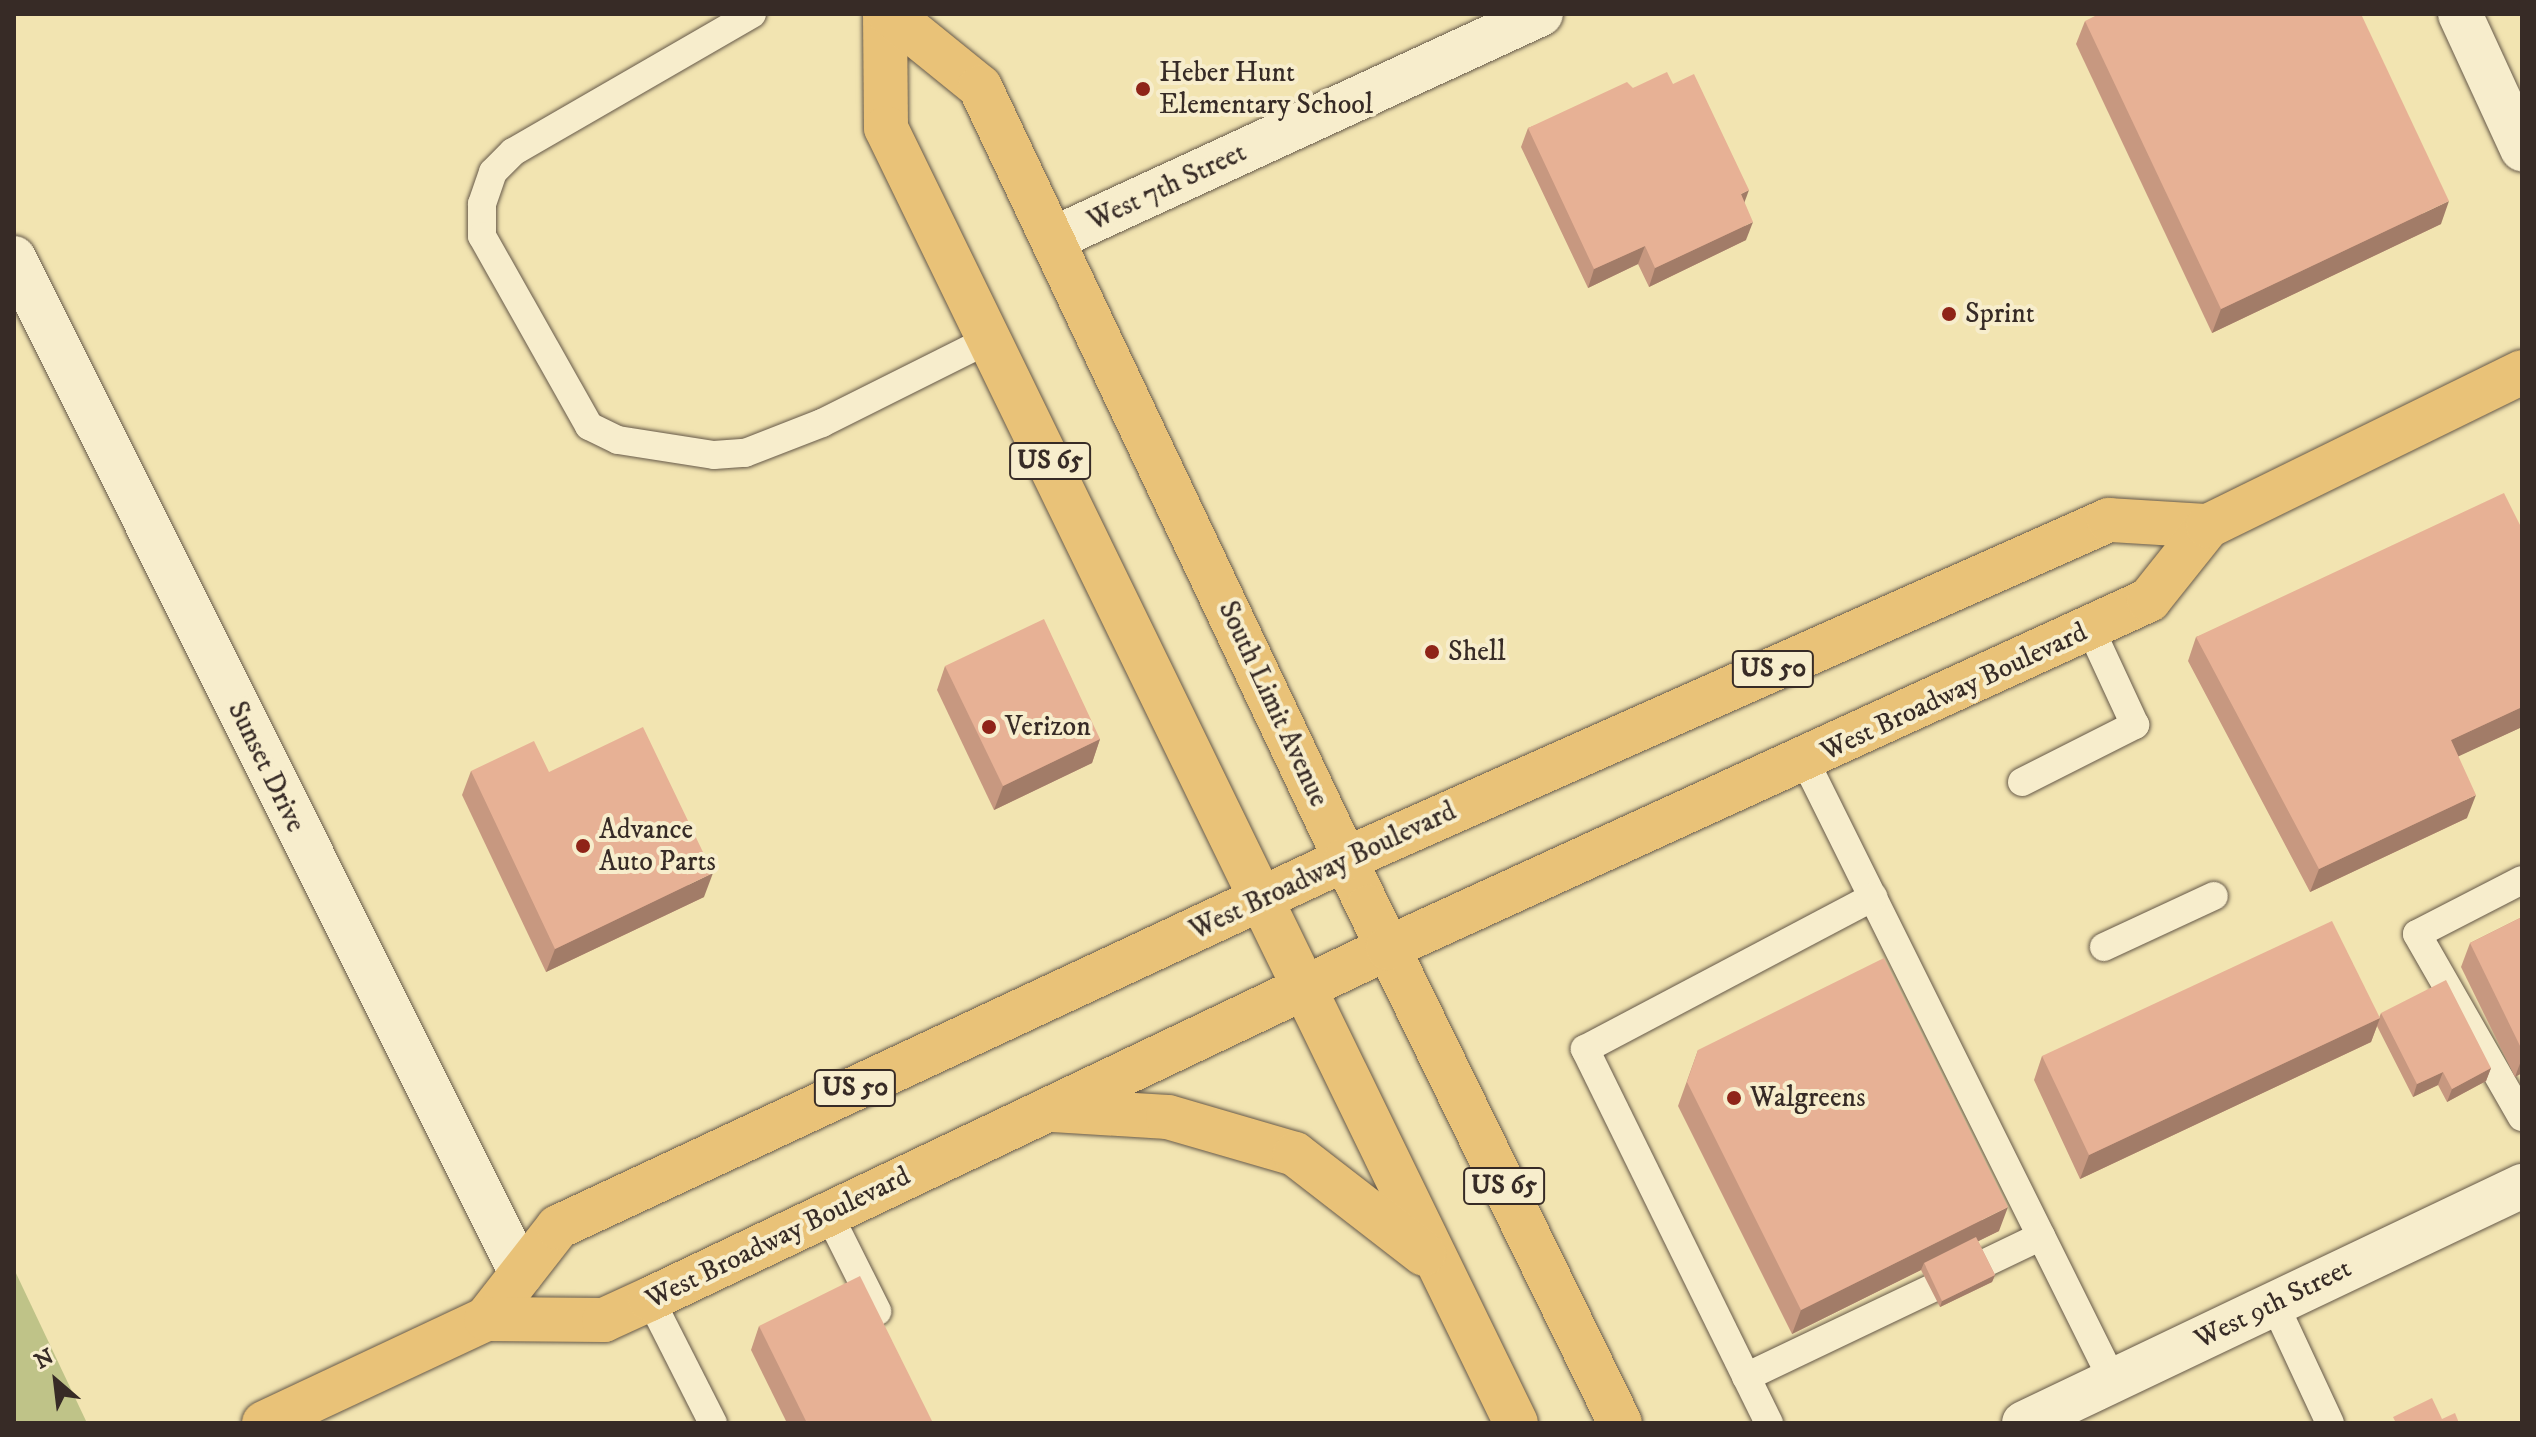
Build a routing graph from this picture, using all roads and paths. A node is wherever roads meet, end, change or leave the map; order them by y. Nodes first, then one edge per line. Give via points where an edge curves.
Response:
1 (752, 14) edge
2 (888, 14) edge
3 (1541, 14) edge
4 (2460, 14) edge
5 (2522, 149) edge
6 (1055, 238) junction
7 (14, 258) edge
8 (992, 338) junction
9 (2522, 372) edge
10 (2208, 526) junction
11 (2090, 628) junction
12 (1805, 761) junction
13 (2022, 782) dead end
14 (1346, 859) junction
15 (2522, 880) edge
16 (2214, 896) dead end
17 (1873, 897) junction
18 (1258, 900) junction
19 (2104, 947) dead end
20 (1388, 948) junction
21 (1302, 990) junction
22 (1046, 1110) junction
23 (2522, 1117) edge
24 (2522, 1186) edge
25 (828, 1213) junction
26 (2041, 1236) junction
27 (1438, 1265) junction
28 (521, 1273) junction
29 (650, 1299) junction
30 (2274, 1303) junction
31 (486, 1319) junction
32 (891, 1339) edge
33 (1746, 1377) junction
34 (2113, 1381) junction
35 (2038, 1420) edge
36 (2328, 1422) edge
37 (264, 1423) edge
38 (713, 1423) edge
39 (1516, 1423) edge
40 (1620, 1423) edge
41 (1769, 1423) edge

1 - 8 lane via 513,152 493,172 482,204 482,236 589,426 618,440 714,455 745,453 822,423
2 - 6 highway, South Limit Avenue / US 65 via 980,87
2 - 8 highway, South Limit Avenue / US 65 via 886,128
3 - 6 street, West 7th Street
4 - 5 street
6 - 14 highway, South Limit Avenue / US 65
7 - 28 street, Sunset Drive via 473,1186
8 - 18 highway, South Limit Avenue / US 65
9 - 10 highway, West Broadway Boulevard / US 50
10 - 11 highway, West Broadway Boulevard / US 50 via 2149,600
10 - 14 highway, West Broadway Boulevard / US 50 via 2109,520
11 - 12 highway, West Broadway Boulevard / US 50
11 - 13 lane via 2135,725
12 - 17 lane
12 - 20 highway, West Broadway Boulevard / US 50
14 - 18 highway, West Broadway Boulevard / US 50
14 - 20 highway, South Limit Avenue / US 65
15 - 23 lane via 2417,934
16 - 19 lane
17 - 26 lane
17 - 33 lane via 1585,1049
18 - 21 highway, South Limit Avenue / US 65
18 - 28 highway, West Broadway Boulevard / US 50 via 558,1227
20 - 21 highway, West Broadway Boulevard / US 50
20 - 40 highway, South Limit Avenue / US 65
21 - 22 highway, West Broadway Boulevard / US 50
21 - 27 highway, South Limit Avenue / US 65
22 - 25 highway, West Broadway Boulevard / US 50
22 - 27 highway via 1168,1117 1295,1154
24 - 30 street, West 9th Street
25 - 29 highway, West Broadway Boulevard / US 50
25 - 32 lane
26 - 33 lane
26 - 34 lane
27 - 39 highway, South Limit Avenue / US 65
28 - 31 highway, West Broadway Boulevard / US 50
29 - 31 highway, West Broadway Boulevard / US 50 via 604,1320
29 - 38 lane
30 - 34 street, West 9th Street
30 - 36 lane
31 - 37 highway, West Broadway Boulevard / US 50
33 - 41 lane
34 - 35 street, West 9th Street

